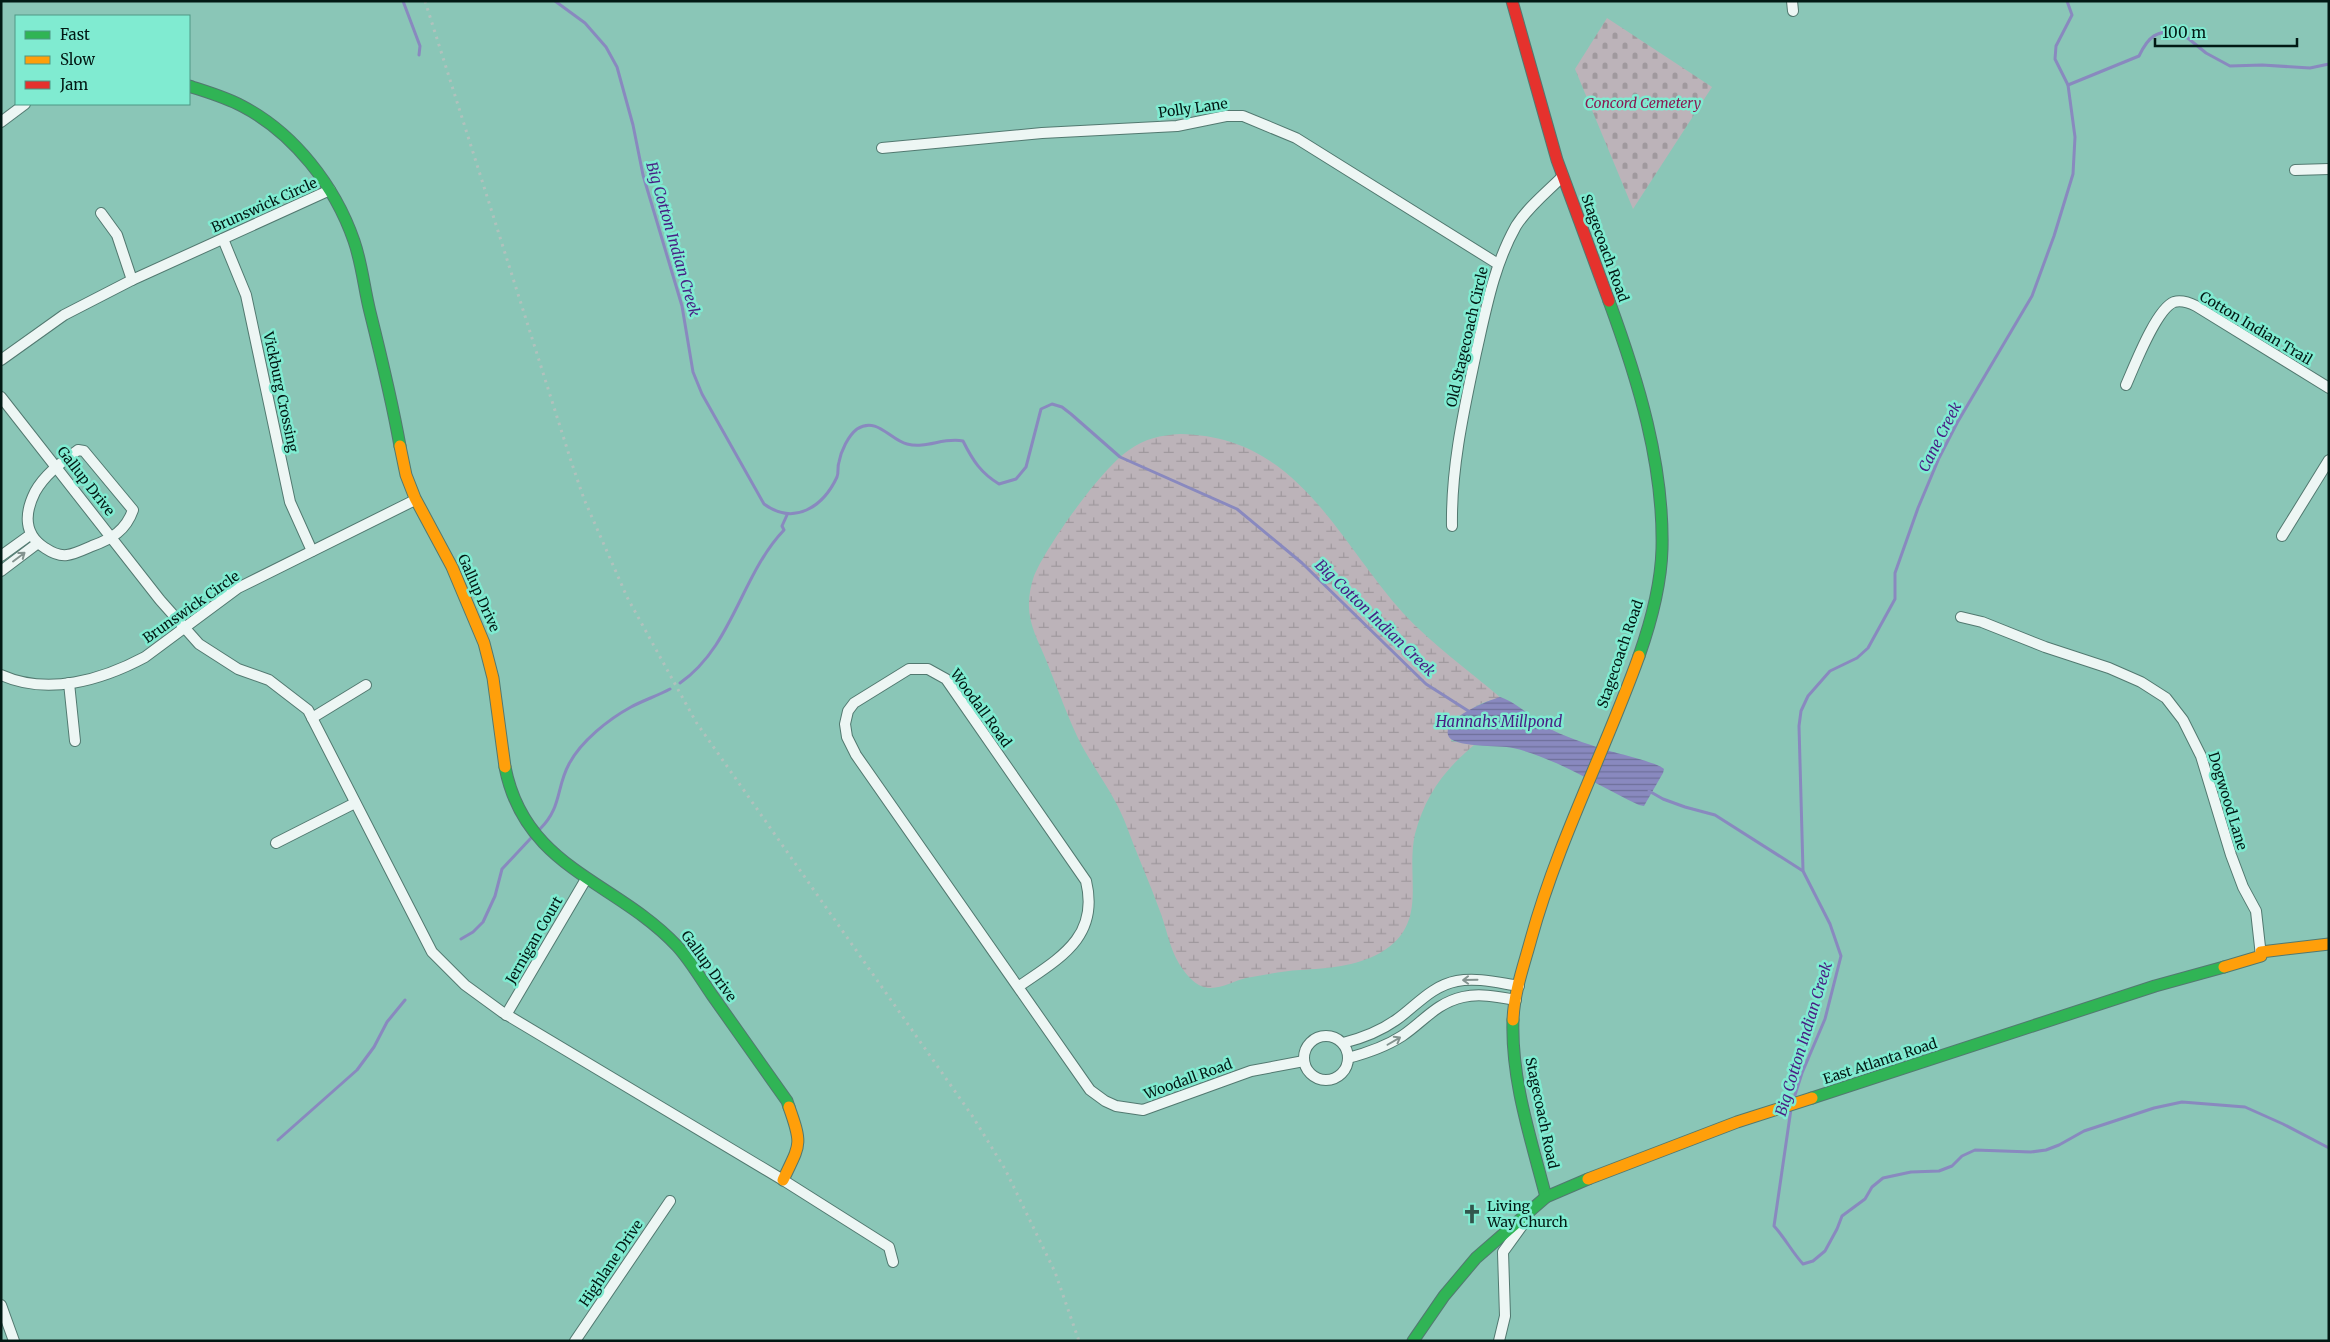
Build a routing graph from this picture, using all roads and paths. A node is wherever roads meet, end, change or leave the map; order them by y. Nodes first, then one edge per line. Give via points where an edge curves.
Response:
1 (1512, 1) edge
2 (190, 86) edge
3 (24, 105) edge
4 (1, 122) edge
5 (882, 148) dead end
6 (2295, 170) dead end
7 (2329, 170) edge
8 (1563, 176) junction
9 (330, 190) junction
10 (101, 213) dead end
11 (223, 238) junction
12 (1498, 264) junction
13 (132, 280) junction
14 (1, 360) edge
15 (2126, 385) dead end
16 (2329, 388) edge
17 (1, 397) edge
18 (2329, 460) edge
19 (55, 467) junction
20 (415, 500) junction
21 (1452, 526) dead end
22 (30, 535) junction
23 (2282, 536) dead end
24 (112, 539) junction
25 (38, 544) junction
26 (312, 551) junction
27 (1, 556) edge
28 (1, 571) edge
29 (1961, 617) dead end
30 (183, 628) junction
31 (1, 675) edge
32 (70, 683) junction
33 (366, 685) dead end
34 (312, 718) junction
35 (75, 741) dead end
36 (355, 803) junction
37 (276, 843) dead end
38 (586, 879) junction
39 (2329, 944) edge
40 (2261, 956) junction
41 (1519, 986) junction
42 (1018, 987) junction
43 (1516, 1000) junction
44 (506, 1015) junction
45 (1343, 1043) junction
46 (1348, 1058) junction
47 (1304, 1061) junction
48 (783, 1180) junction
49 (1546, 1197) junction
50 (670, 1201) dead end
51 (893, 1262) dead end
52 (1, 1305) edge
53 (14, 1341) edge
54 (576, 1341) edge
55 (1413, 1341) edge
56 (1499, 1341) edge

1 - 8 street, Stagecoach Road
2 - 9 street, Gallup Drive via 216,93 252,110 286,135 315,167
3 - 4 street
5 - 12 street, Polly Lane via 1042,133 1177,126 1226,116 1243,116 1296,138
6 - 7 street
8 - 12 street, Old Stagecoach Circle via 1516,226
8 - 41 street, Stagecoach Road via 1616,323 1649,428 1659,495 1662,550 1656,596 1632,675 1538,908
9 - 11 street, Brunswick Circle
9 - 20 street, Gallup Drive via 351,233 410,490
10 - 13 street via 117,235
11 - 13 street, Brunswick Circle
11 - 26 street, Vickburg Crossing via 246,295 290,502
12 - 21 street, Old Stagecoach Circle via 1458,442
13 - 14 street, Brunswick Circle via 64,315
15 - 16 street, Cotton Indian Trail via 2144,343 2165,308 2180,302 2196,306
17 - 19 street, Gallup Drive
18 - 23 street
19 - 22 street via 40,484 32,500 27,520
19 - 24 street, Gallup Drive
19 - 24 street via 78,450 84,451 133,510 128,523
20 - 26 street, Brunswick Circle
20 - 38 street, Gallup Drive via 437,536 483,635 492,671 502,761 520,812 545,846
22 - 25 street
22 - 27 street
24 - 25 street via 67,555 51,552
24 - 30 street, Gallup Drive
28 -> 25 street
26 - 30 street, Brunswick Circle via 238,588
29 - 40 street, Dogwood Lane via 2109,668 2141,682 2166,698 2183,720 2201,756 2231,855 2256,911
30 - 32 street, Brunswick Circle via 132,664 80,683
30 - 34 street, Gallup Drive via 199,644 221,658 269,680 308,710
31 - 32 street, Brunswick Circle via 16,682 37,685
32 - 35 street
33 - 34 street
34 - 36 street, Gallup Drive
36 - 37 street
36 - 44 street, Gallup Drive via 432,952 465,985
38 - 44 street, Jernigan Court
38 - 48 street, Gallup Drive via 662,929 787,1102 798,1132 799,1146
39 - 40 street, East Atlanta Road via 2261,952
40 - 49 street, East Atlanta Road via 2155,986 1737,1122
41 - 43 street, Stagecoach Road
41 -> 45 street via 1482,980 1451,983 1429,993 1380,1030
42 - 42 street, Woodall Road via 856,755 847,737 846,716 854,703 909,669 928,669 946,679 1086,881 1089,898 1087,916 1075,944
42 - 47 street, Woodall Road via 1090,1090 1121,1108 1150,1109 1248,1072
46 -> 43 street via 1391,1043 1436,1007 1450,1001 1473,996
43 - 49 street, Stagecoach Road via 1512,1023 1515,1072
44 - 48 street, Gallup Drive
45 - 46 street
45 - 47 street via 1328,1035 1316,1038 1306,1049
46 - 47 street via 1342,1073 1328,1080 1312,1075
48 - 51 street, Gallup Drive via 889,1246
49 - 55 street, East Atlanta Road via 1476,1258 1444,1296
49 - 56 street via 1518,1229 1504,1252 1505,1316
50 - 54 street, Highlane Drive
52 - 53 street

